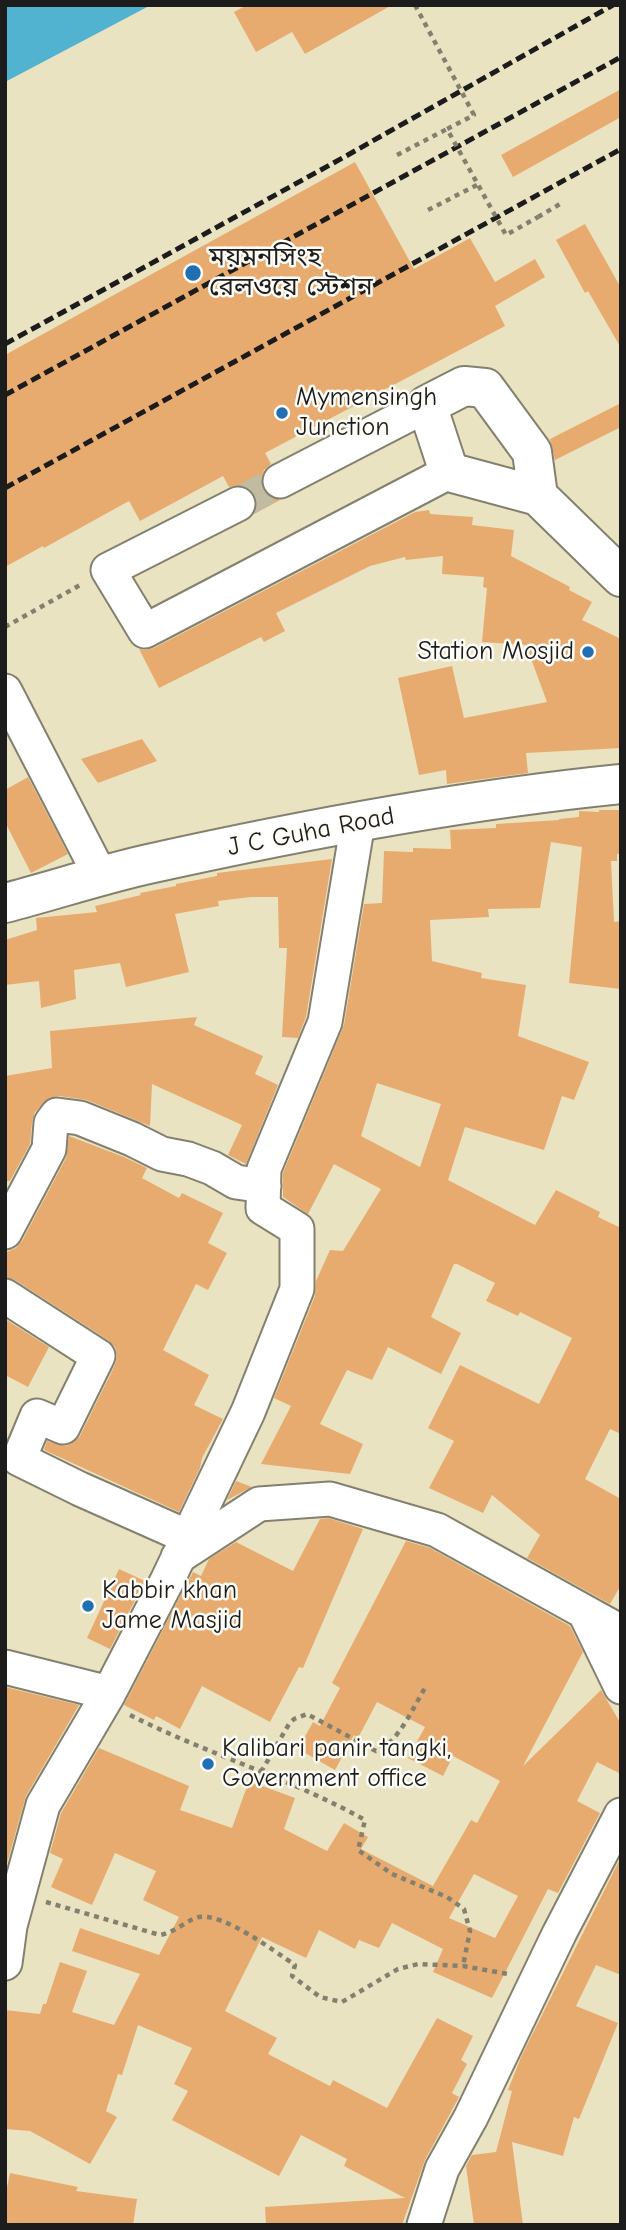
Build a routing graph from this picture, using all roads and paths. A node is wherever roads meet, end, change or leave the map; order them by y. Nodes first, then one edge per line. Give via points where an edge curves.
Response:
1 (415, 5) edge
2 (447, 130) junction
3 (397, 155) dead end
4 (478, 185) junction
5 (560, 204) dead end
6 (428, 210) dead end
7 (427, 405) junction
8 (449, 472) junction
9 (280, 481) tunnel mouth
10 (538, 496) junction
11 (237, 503) tunnel mouth
12 (108, 570) junction
13 (621, 578) edge
14 (5, 627) edge
15 (5, 691) edge
16 (621, 784) edge
17 (358, 822) junction
18 (101, 877) junction
19 (5, 903) edge
20 (264, 1186) junction
21 (5, 1231) edge
22 (5, 1296) edge
23 (183, 1547) junction
24 (585, 1613) junction
25 (621, 1632) edge
26 (5, 1667) edge
27 (621, 1686) edge
28 (425, 1688) dead end
29 (107, 1698) junction
30 (261, 1772) junction
31 (621, 1815) edge
32 (19, 1893) junction
33 (5, 1963) edge
34 (464, 1966) junction
35 (536, 1982) junction
36 (424, 2225) edge

1 - 2 path, bridge via 474,115
2 - 3 path
2 - 4 path, bridge
4 - 5 path, bridge via 506,235
4 - 6 path
7 - 8 street
7 - 9 street
7 - 10 street via 464,386 485,388 532,452
8 - 10 street
8 - 12 street via 145,631
10 - 13 street
11 - 12 street
12 - 14 path
15 - 18 street
16 - 17 street, J C Guha Road
17 - 18 street, J C Guha Road
17 - 20 street via 326,1022 264,1169
18 - 19 street, J C Guha Road
20 - 21 street via 236,1182 212,1168 162,1154 80,1118 57,1115 51,1123 50,1149
20 - 23 street via 263,1208 297,1229 296,1289 248,1412
22 - 23 street via 98,1356 63,1427 37,1416 19,1459
23 - 24 street via 259,1504 330,1499 437,1530
23 - 29 street
24 - 25 street
24 - 27 street
26 - 29 street
28 - 30 path via 396,1737 382,1749 376,1751 307,1714 289,1724
29 - 30 path via 165,1733
29 - 32 street via 43,1805
30 - 34 path via 365,1820 358,1850 392,1874 464,1909 470,1931
31 - 35 street
32 - 33 street
32 - 34 path via 160,1935 199,1917 222,1920 295,1965 292,1976 320,1997 342,2002 398,1969 418,1964
34 - 35 path
35 - 36 street via 442,2169

